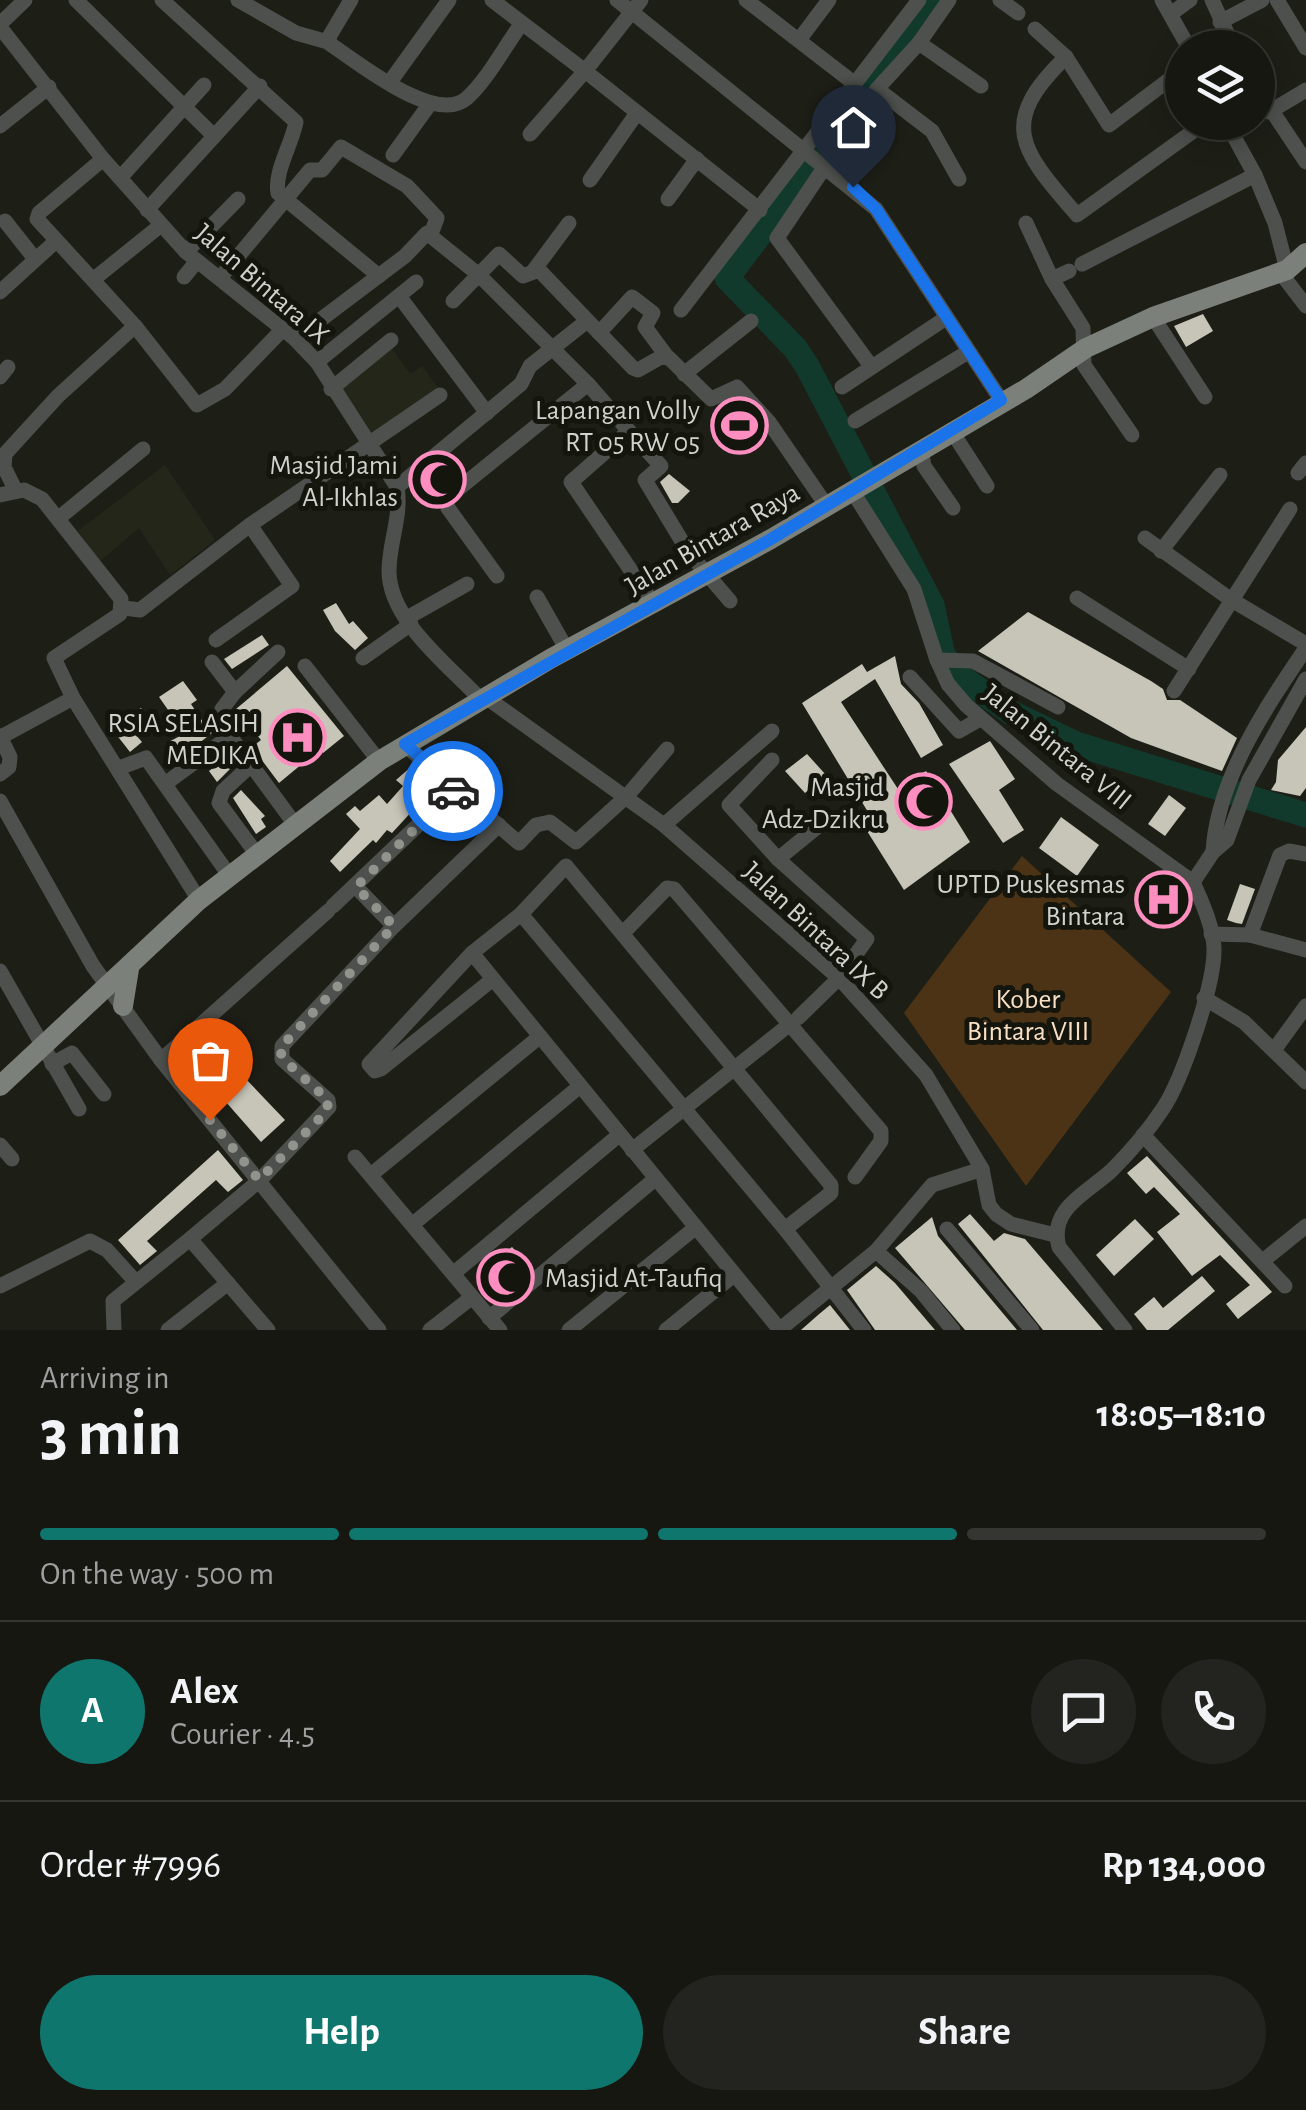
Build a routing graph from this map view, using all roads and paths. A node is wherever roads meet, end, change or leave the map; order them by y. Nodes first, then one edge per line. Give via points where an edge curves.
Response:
1 (25, 0) edge
2 (76, 0) edge
3 (162, 0) edge
4 (238, 0) edge
5 (351, 0) edge
6 (449, 0) edge
7 (492, 0) edge
8 (617, 0) edge
9 (746, 0) edge
10 (829, 0) edge
11 (919, 0) edge
12 (948, 0) edge
13 (1190, 0) edge
14 (1212, 0) edge
15 (1262, 0) edge
16 (1278, 0) edge
17 (636, 6) edge
18 (1167, 6) edge
19 (1220, 22) junction
20 (522, 23) junction
21 (0, 25) edge
22 (1035, 28) dead end
23 (1180, 30) edge
24 (1224, 30) edge
25 (799, 40) junction
26 (328, 42) junction
27 (919, 43) junction
28 (1306, 48) edge
29 (1066, 57) junction
30 (585, 71) junction
31 (390, 82) junction
32 (1165, 83) edge
33 (856, 84) junction
34 (204, 85) dead end
35 (260, 86) junction
36 (981, 86) dead end
37 (49, 87) junction
38 (877, 89) junction
39 (1306, 90) edge
40 (429, 105) junction
41 (182, 107) junction
42 (1275, 109) edge
43 (638, 112) junction
44 (1275, 119) edge
45 (0, 126) edge
46 (530, 134) dead end
47 (214, 136) junction
48 (1181, 140) edge
49 (1236, 140) edge
50 (808, 152) junction
51 (393, 155) dead end
52 (103, 159) junction
53 (696, 160) junction
54 (1306, 162) edge
55 (826, 165) junction
56 (1255, 176) junction
57 (120, 178) junction
58 (959, 179) dead end
59 (590, 180) dead end
60 (668, 198) dead end
61 (238, 199) dead end
62 (286, 199) junction
63 (147, 210) junction
64 (760, 210) junction
65 (5, 221) dead end
66 (1026, 223) dead end
67 (568, 224) dead end
68 (161, 225) junction
69 (431, 234) junction
70 (56, 240) junction
71 (1306, 253) edge
72 (192, 256) junction
73 (36, 258) junction
74 (534, 270) junction
75 (1284, 271) junction
76 (479, 275) junction
77 (379, 276) junction
78 (184, 277) dead end
79 (220, 278) junction
80 (94, 279) junction
81 (1052, 279) junction
82 (416, 282) dead end
83 (0, 292) edge
84 (399, 296) junction
85 (453, 302) dead end
86 (1306, 306) edge
87 (681, 310) dead end
88 (1153, 317) junction
89 (946, 318) junction
90 (751, 321) dead end
91 (135, 326) junction
92 (593, 327) junction
93 (289, 334) junction
94 (391, 340) dead end
95 (552, 347) junction
96 (1086, 348) junction
97 (968, 352) junction
98 (465, 358) dead end
99 (668, 358) junction
100 (317, 362) junction
101 (871, 366) junction
102 (452, 370) junction
103 (684, 374) junction
104 (588, 384) junction
105 (842, 387) dead end
106 (330, 388) junction
107 (440, 395) dead end
108 (1205, 397) dead end
109 (1001, 400) junction
110 (758, 410) junction
111 (486, 412) junction
112 (855, 421) dead end
113 (951, 430) junction
114 (728, 432) dead end
115 (631, 433) junction
116 (1132, 435) dead end
117 (370, 444) junction
118 (144, 449) dead end
119 (921, 449) junction
120 (1220, 475) dead end
121 (857, 485) junction
122 (397, 486) junction
123 (987, 486) dead end
124 (8, 493) edge
125 (826, 505) junction
126 (953, 508) dead end
127 (1290, 509) dead end
128 (60, 517) junction
129 (250, 525) junction
130 (1145, 538) dead end
131 (1161, 552) junction
132 (705, 573) junction
133 (497, 576) dead end
134 (467, 584) dead end
135 (537, 597) dead end
136 (1077, 598) dead end
137 (1230, 600) junction
138 (730, 601) dead end
139 (653, 603) junction
140 (124, 608) junction
141 (409, 621) junction
142 (216, 640) dead end
143 (1306, 646) edge
144 (567, 650) junction
145 (278, 652) dead end
146 (363, 658) dead end
147 (946, 660) junction
148 (212, 662) dead end
149 (304, 666) dead end
150 (1189, 669) junction
151 (910, 677) dead end
152 (1306, 680) edge
153 (1174, 691) dead end
154 (234, 692) junction
155 (73, 698) junction
156 (485, 700) junction
157 (1058, 706) dead end
158 (980, 719) junction
159 (772, 731) dead end
160 (1252, 734) junction
161 (0, 736) edge
162 (230, 736) junction
163 (1268, 742) junction
164 (405, 744) junction
165 (667, 749) dead end
166 (772, 760) dead end
167 (379, 761) junction
168 (251, 765) junction
169 (119, 768) junction
170 (0, 774) edge
171 (1242, 778) junction
172 (165, 784) junction
173 (457, 788) junction
174 (627, 796) junction
175 (0, 801) edge
176 (294, 823) junction
177 (499, 825) junction
178 (664, 825) junction
179 (6, 826) edge
180 (816, 828) dead end
181 (256, 853) junction
182 (1306, 854) edge
183 (778, 859) junction
184 (229, 875) junction
185 (1194, 882) junction
186 (356, 887) junction
187 (199, 900) junction
188 (521, 914) junction
189 (394, 926) junction
190 (624, 932) junction
191 (1211, 934) junction
192 (1250, 935) junction
193 (1306, 950) edge
194 (472, 953) junction
195 (129, 968) junction
196 (1, 975) edge
197 (493, 978) junction
198 (838, 978) junction
199 (109, 986) junction
200 (1204, 998) junction
201 (123, 1006) junction
202 (1306, 1006) edge
203 (794, 1021) junction
204 (538, 1038) junction
205 (1274, 1050) junction
206 (48, 1055) junction
207 (160, 1060) junction
208 (734, 1068) junction
209 (1306, 1082) edge
210 (0, 1086) edge
211 (579, 1087) junction
212 (104, 1094) dead end
213 (79, 1109) dead end
214 (683, 1109) junction
215 (618, 1135) junction
216 (1142, 1135) junction
217 (0, 1145) edge
218 (632, 1150) junction
219 (355, 1157) dead end
220 (12, 1159) dead end
221 (982, 1168) junction
222 (372, 1174) junction
223 (855, 1177) dead end
224 (259, 1180) junction
225 (656, 1180) junction
226 (413, 1224) junction
227 (1306, 1226) edge
228 (695, 1228) junction
229 (785, 1228) junction
230 (947, 1229) dead end
231 (1056, 1235) junction
232 (190, 1239) junction
233 (876, 1251) junction
234 (1264, 1260) junction
235 (454, 1273) junction
236 (734, 1275) junction
237 (136, 1282) junction
238 (228, 1283) junction
239 (0, 1286) edge
240 (1285, 1286) dead end
241 (831, 1288) junction
242 (471, 1298) junction
243 (494, 1324) edge
244 (114, 1330) edge
245 (168, 1330) edge
246 (268, 1330) edge
247 (379, 1330) edge
248 (430, 1330) edge
249 (569, 1330) edge
250 (666, 1330) edge
251 (779, 1330) edge
252 (864, 1330) edge
253 (953, 1330) edge
254 (1032, 1330) edge
255 (1125, 1330) edge

1 - 21 street
2 - 41 street
3 - 35 street
4 - 26 street via 296,33
5 - 26 street
6 - 31 street
7 - 20 street
8 - 17 street
9 - 25 street
10 - 25 street
11 - 33 street
12 - 27 street
13 - 18 street
14 - 19 street
15 - 19 street
16 - 28 street
17 - 30 street
17 - 50 street
18 - 23 street
19 - 24 street
20 - 30 street
20 - 40 street via 466,99 449,108
21 - 37 street, Jalan Bintara IX
22 - 29 street
25 - 33 street
26 - 31 street
27 - 36 street
27 - 38 street
29 - 32 street via 1111,125
29 - 48 street via 1039,83 1023,123 1038,170 1076,215
30 - 43 street
30 - 46 street
31 - 40 street
33 - 50 street
34 - 41 street
35 - 47 street
35 - 62 street via 296,122 276,184
37 - 45 street
37 - 52 street, Jalan Bintara IX
38 - 55 street
38 - 58 street via 932,131
39 - 42 street
40 - 51 street
41 - 47 street
41 - 57 street
43 - 53 street
43 - 59 street
44 - 54 street
47 - 63 street
49 - 56 street
50 - 55 street
50 - 64 street
52 - 57 street, Jalan Bintara IX
52 - 70 street via 39,213
53 - 60 street
53 - 64 street
55 - 89 street via 876,209
55 - 101 street via 777,238
56 - 75 street via 1276,224
56 - 81 street
57 - 63 street, Jalan Bintara IX
61 - 72 street
62 - 69 street via 310,170 322,170 344,147 407,186 436,218
62 - 77 street
62 - 79 street
63 - 68 street, Jalan Bintara IX
64 - 87 street
65 - 73 street
66 - 81 street
67 - 74 street
68 - 72 street, Jalan Bintara IX
68 - 80 street
69 - 76 street
69 - 77 street via 423,234
70 - 73 street
70 - 80 street
71 - 75 main road, Jalan Bintara Raya
72 - 78 street
72 - 79 street, Jalan Bintara IX
73 - 83 street
74 - 76 street via 523,276 500,254
74 - 92 street
75 - 86 street
75 - 88 main road, Jalan Bintara Raya
76 - 85 street
76 - 95 street
77 - 93 street
79 - 93 street, Jalan Bintara IX
80 - 91 street
81 - 96 street via 1082,328
82 - 84 street
84 - 100 street
84 - 102 street
88 - 96 main road, Jalan Bintara Raya
88 - 108 street
89 - 97 street
89 - 101 street
90 - 103 street
91 - 93 street via 200,406
91 - 124 street via 4,454
92 - 95 street
92 - 99 street via 638,370
92 - 99 street via 632,297 652,313 644,326
93 - 100 street, Jalan Bintara IX
94 - 106 street
95 - 104 street
95 - 111 street
96 - 109 main road, Jalan Bintara Raya
96 - 116 street via 1084,365
97 - 109 street
97 - 112 street
98 - 102 street
99 - 103 street
100 - 106 street, Jalan Bintara IX
101 - 105 street
102 - 111 street
103 - 110 street via 711,399 738,387
104 - 115 street
104 - 133 street via 446,499
106 - 117 street, Jalan Bintara IX
107 - 117 street
109 - 113 main road, Jalan Bintara Raya
110 - 114 street
110 - 125 street
111 - 122 street
113 - 119 main road, Jalan Bintara Raya
113 - 123 street
115 - 132 street via 662,466 645,480
115 - 139 street via 571,482
117 - 122 street, Jalan Bintara IX
117 - 129 street
118 - 128 street
119 - 121 main road, Jalan Bintara Raya
119 - 126 street via 924,466
120 - 131 street
121 - 125 main road, Jalan Bintara Raya
121 - 147 street, Jalan Bintara VIII
122 - 141 street via 390,581
124 - 128 street via 37,495
125 - 132 main road, Jalan Bintara Raya
127 - 137 street
128 - 140 street
129 - 140 street via 140,610
129 - 142 street via 292,586
130 - 131 street
131 - 137 street
132 - 138 street
132 - 139 main road, Jalan Bintara Raya
134 - 141 street
135 - 144 street
136 - 150 street
137 - 143 street
137 - 150 street
139 - 144 main road, Jalan Bintara Raya
140 - 155 street via 55,656
141 - 146 street
141 - 156 street
143 - 160 street
144 - 156 main road, Jalan Bintara Raya
145 - 154 street
147 - 157 street via 977,662
147 - 158 street, Jalan Bintara VIII via 948,684
148 - 154 street
149 - 167 street
150 - 153 street
151 - 158 street via 959,731
152 - 163 street
154 - 162 street via 222,710
155 - 161 street
155 - 169 street
156 - 164 main road, Jalan Bintara Raya
156 - 174 street, Jalan Bintara IX B
158 - 185 street, Jalan Bintara VIII via 1057,784
159 - 178 street
160 - 163 street
160 - 171 street
161 - 170 street via 10,757
162 - 168 street
162 - 172 street
163 - 171 street
164 - 167 main road, Jalan Bintara Raya
164 - 173 street
165 - 174 street
166 - 183 street via 729,802
167 - 176 main road, Jalan Bintara Raya
168 - 176 street
168 - 181 street via 223,790 219,803
169 - 172 street via 142,756
169 - 187 street
171 - 185 street via 1227,840
172 - 184 street
173 - 177 street
173 - 186 street
174 - 177 street via 576,842 550,822 536,825 519,843
174 - 178 street, Jalan Bintara IX B
175 - 179 street
176 - 181 main road, Jalan Bintara Raya
177 - 189 street
178 - 198 street, Jalan Bintara IX B
179 - 199 street
180 - 183 street
181 - 184 main road, Jalan Bintara Raya
182 - 192 street via 1280,855
183 - 198 street via 866,937
184 - 187 main road, Jalan Bintara Raya
185 - 191 street
186 - 189 street
186 - 207 street
187 - 195 main road, Jalan Bintara Raya
188 - 190 street via 566,866
188 - 194 street
188 - 214 street
189 - 224 street via 280,1048 329,1107
190 - 203 street via 671,886
190 - 208 street
191 - 192 street
191 - 200 street
192 - 193 street
194 - 197 street
194 - 197 street via 369,1064 381,1069
195 - 199 main road, Jalan Bintara Raya
195 - 201 main road
196 - 206 street
197 - 204 street
198 - 203 street
198 - 221 street, Jalan Bintara IX B via 926,1074
199 - 201 street
199 - 206 main road, Jalan Bintara Raya
200 - 205 street
200 - 216 street via 1181,1074
201 - 207 street
202 - 205 street
203 - 208 street
203 - 223 street via 880,1131
204 - 211 street
204 - 222 street
205 - 209 street
206 - 210 main road, Jalan Bintara Raya
206 - 212 street via 72,1053
206 - 213 street
207 - 224 street
208 - 214 street
208 - 229 street via 831,1185
211 - 215 street
211 - 226 street
214 - 218 street
214 - 229 street
215 - 218 street
215 - 235 street
216 - 231 street via 1074,1198
216 - 234 street
217 - 220 street
218 - 225 street
219 - 222 street
221 - 231 street, Jalan Bintara IX B via 996,1214
221 - 233 street via 932,1185
222 - 226 street
224 - 232 street
224 - 247 street
225 - 228 street
225 - 243 street
226 - 235 street
227 - 234 street
228 - 236 street
228 - 249 street
229 - 241 street
230 - 254 street
231 - 255 street
232 - 237 street
232 - 238 street
233 - 241 street
233 - 253 street
234 - 240 street
235 - 242 street
236 - 250 street
236 - 251 street
237 - 239 street via 90,1241
237 - 244 street via 113,1300
238 - 245 street
238 - 246 street
241 - 251 street
241 - 252 street
242 - 243 street
242 - 248 street

